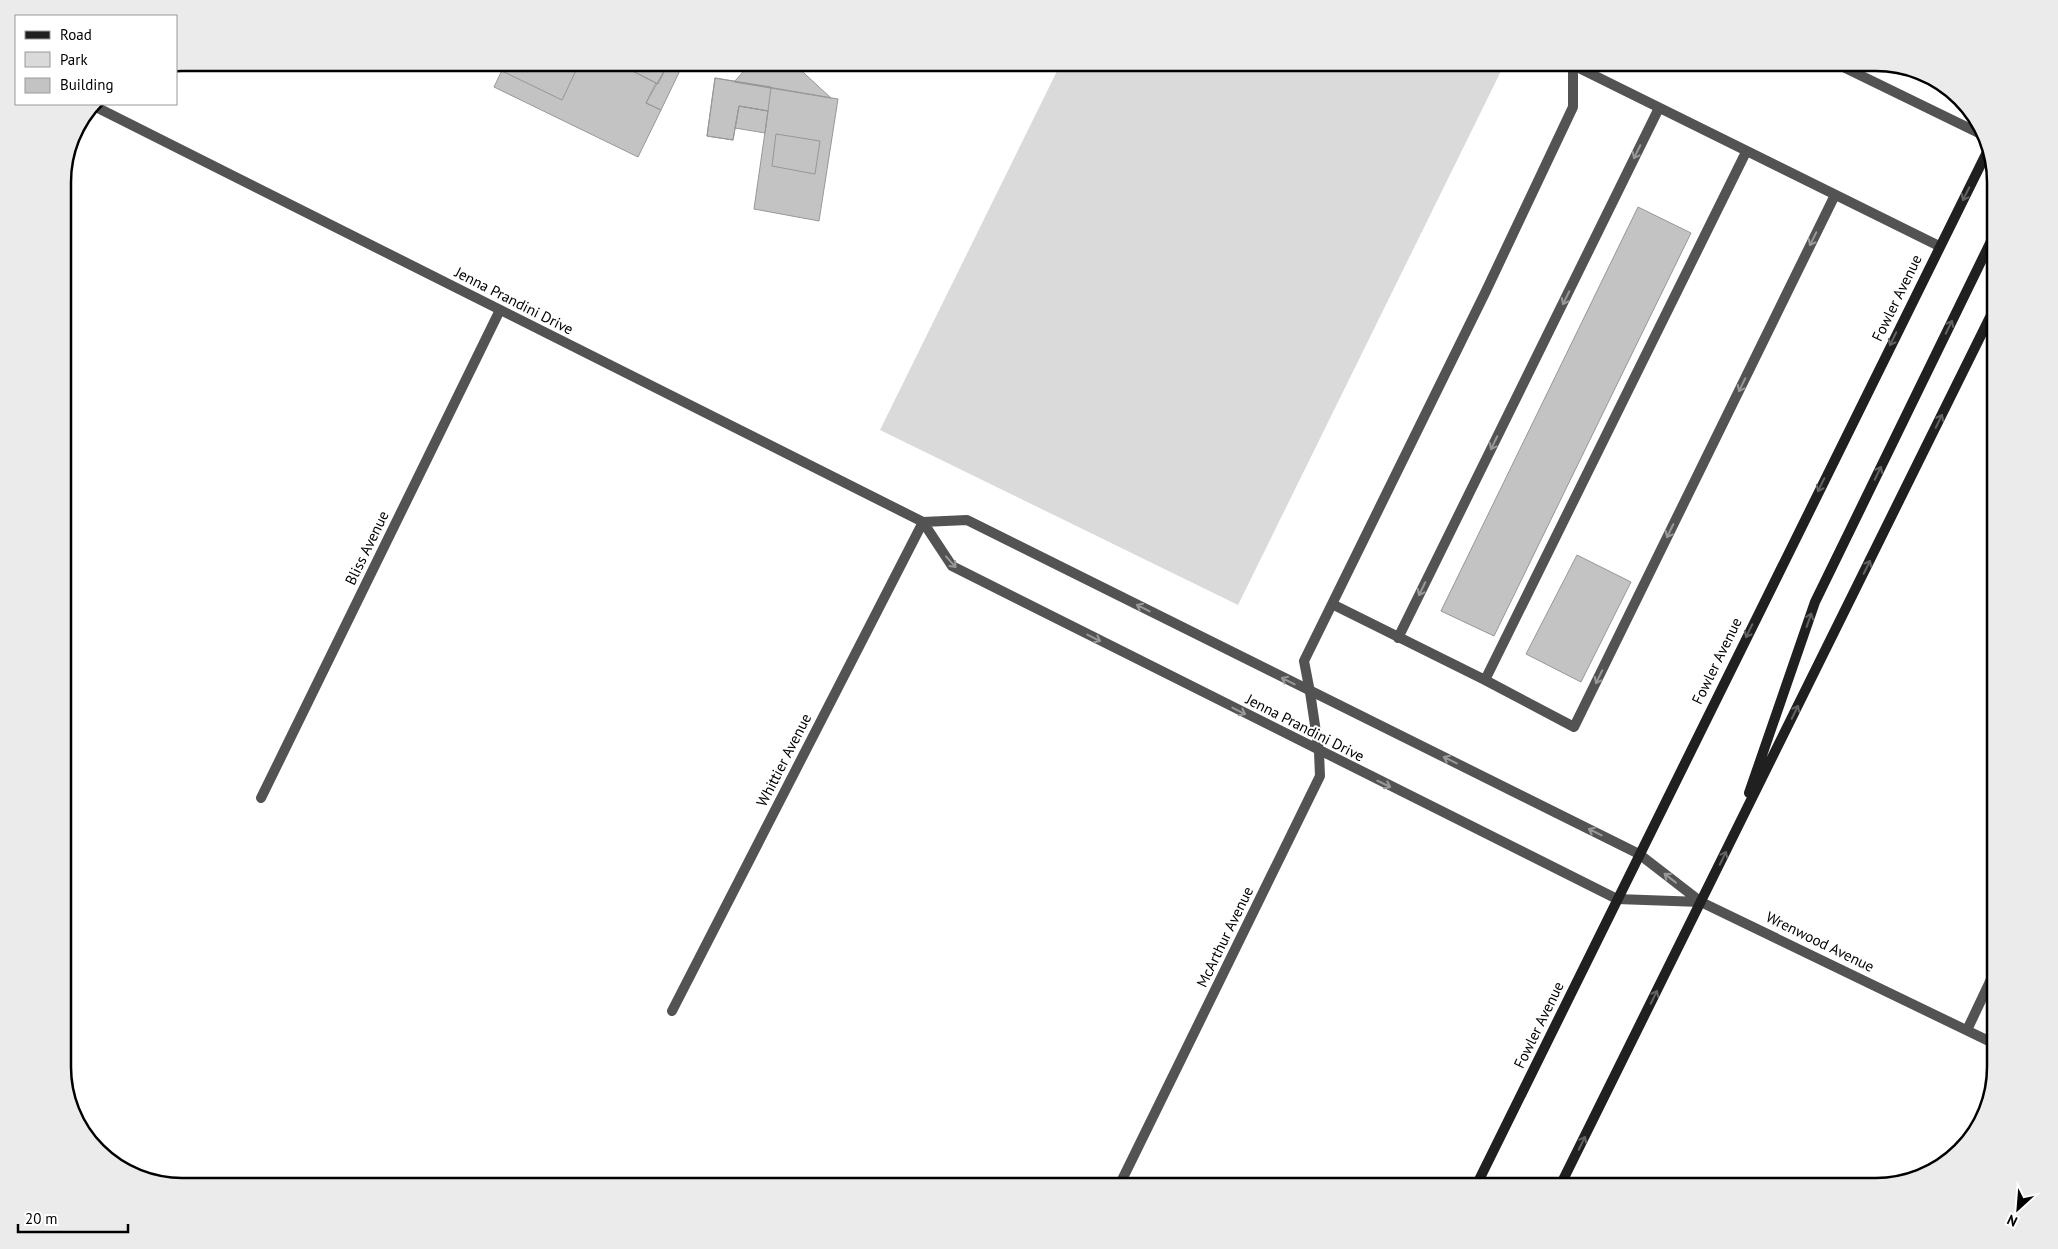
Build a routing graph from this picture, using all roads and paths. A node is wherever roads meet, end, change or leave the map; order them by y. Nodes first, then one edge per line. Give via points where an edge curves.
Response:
1 (1570, 71) edge
2 (1584, 71) edge
3 (1852, 71) edge
4 (1659, 108) junction
5 (99, 109) edge
6 (1973, 130) edge
7 (1746, 152) junction
8 (1984, 157) edge
9 (1835, 195) junction
10 (1939, 246) junction
11 (1987, 249) edge
12 (500, 310) junction
13 (1987, 323) edge
14 (923, 522) junction
15 (1332, 604) junction
16 (1398, 638) junction
17 (1485, 680) junction
18 (1310, 692) junction
19 (1319, 752) junction
20 (261, 798) dead end
21 (1736, 832) junction
22 (1639, 854) junction
23 (1617, 899) junction
24 (1701, 902) junction
25 (1987, 989) edge
26 (672, 1011) dead end
27 (1967, 1030) junction
28 (1987, 1040) edge
29 (1123, 1178) edge
30 (1480, 1178) edge
31 (1564, 1178) edge

1 - 15 street, McArthur Avenue via 1572,107 1485,293
2 - 4 street
3 - 6 street
4 - 7 street
4 -> 16 street
5 - 12 street, Jenna Prandini Drive
7 - 9 street
7 - 17 street
8 -> 10 main road, Fowler Avenue
9 - 10 street
9 -> 17 street via 1574,727
10 -> 22 main road, Fowler Avenue
21 -> 11 main road via 1815,602
12 - 14 street, Jenna Prandini Drive
12 - 20 street, Bliss Avenue
21 -> 13 main road
18 -> 14 street, Jenna Prandini Drive via 967,520
14 -> 19 street, Jenna Prandini Drive via 952,566
14 - 26 street, Whittier Avenue
15 - 16 street
15 - 18 street, McArthur Avenue via 1304,661
16 - 17 street
18 - 19 street, McArthur Avenue
22 -> 18 street, Jenna Prandini Drive
19 -> 23 street, Jenna Prandini Drive
19 - 29 street, McArthur Avenue via 1320,776
24 -> 21 main road
22 - 23 main road, Fowler Avenue
24 -> 22 street, Wrenwood Avenue
23 - 24 street, Jenna Prandini Drive
23 - 30 main road, Fowler Avenue
24 - 27 street, Wrenwood Avenue
31 -> 24 main road
25 - 27 street
27 - 28 street, Wrenwood Avenue

